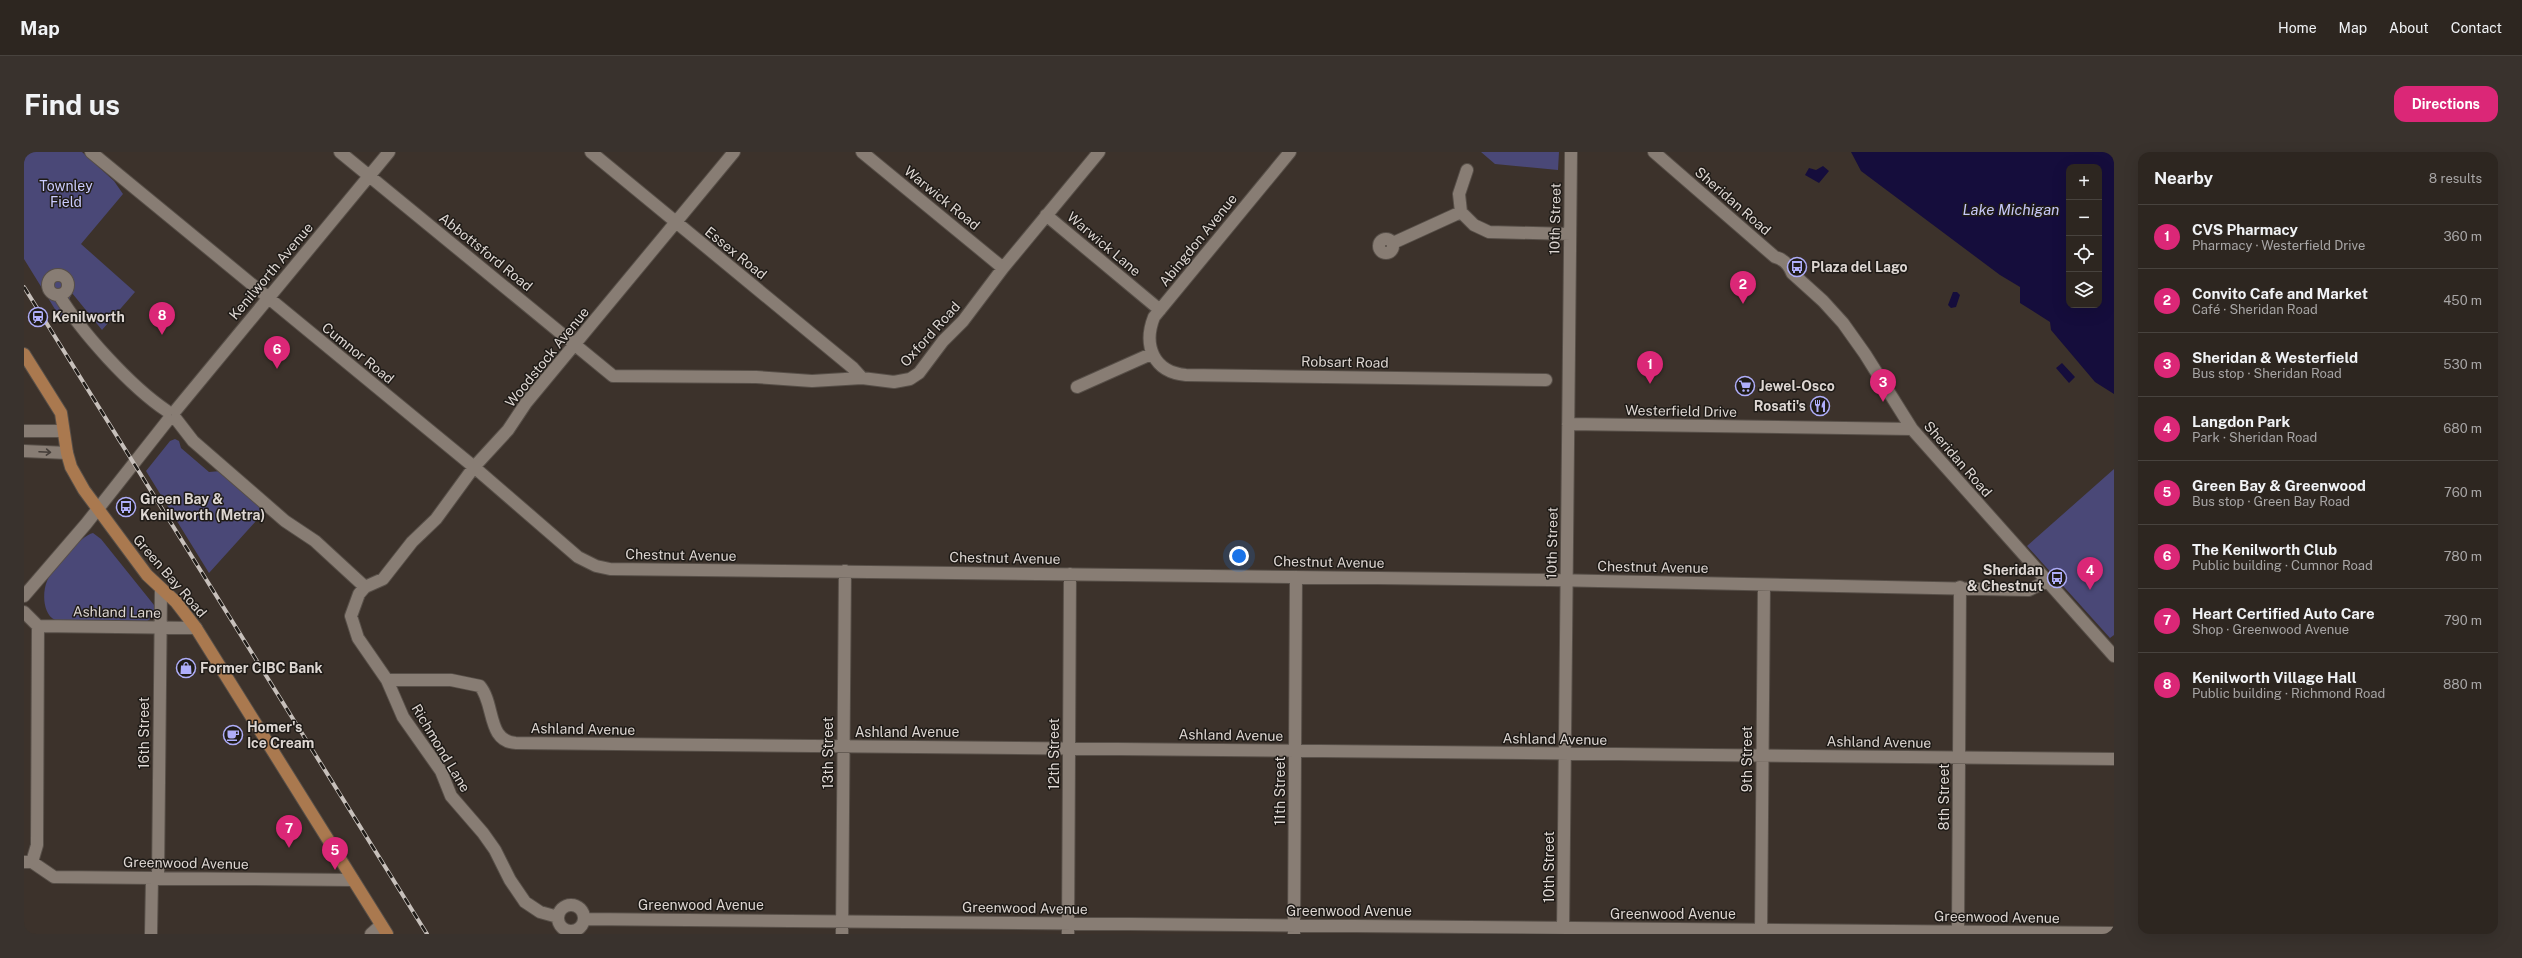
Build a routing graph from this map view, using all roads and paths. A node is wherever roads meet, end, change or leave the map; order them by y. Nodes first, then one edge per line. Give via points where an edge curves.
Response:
1 (92, 152) edge
2 (340, 152) edge
3 (389, 152) edge
4 (591, 152) edge
5 (734, 152) edge
6 (862, 152) edge
7 (1099, 152) edge
8 (1290, 152) edge
9 (1571, 152) edge
10 (1654, 152) edge
11 (1467, 170) dead end
12 (369, 176) junction
13 (1461, 212) junction
14 (1046, 215) junction
15 (676, 222) junction
16 (1570, 234) junction
17 (1393, 243) dead end
18 (1003, 268) junction
19 (59, 295) dead end
20 (268, 298) junction
21 (1160, 310) junction
22 (575, 344) junction
23 (24, 354) edge
24 (1152, 354) junction
25 (613, 376) joint
26 (862, 378) junction
27 (1546, 380) dead end
28 (1077, 387) dead end
29 (172, 415) junction
30 (1568, 424) junction
31 (1912, 430) junction
32 (24, 431) edge
33 (63, 431) junction
34 (24, 451) edge
35 (66, 453) junction
36 (474, 467) junction
37 (97, 510) junction
38 (610, 569) joint
39 (845, 571) junction
40 (1070, 574) junction
41 (1296, 577) junction
42 (1567, 580) junction
43 (2047, 581) junction
44 (1764, 585) junction
45 (365, 587) junction
46 (1960, 587) junction
47 (161, 589) junction
48 (24, 596) edge
49 (24, 612) edge
50 (38, 626) junction
51 (160, 628) junction
52 (196, 628) junction
53 (2114, 656) edge
54 (387, 680) junction
55 (843, 746) junction
56 (1069, 748) junction
57 (1295, 750) junction
58 (1565, 754) junction
59 (1762, 756) junction
60 (1959, 758) junction
61 (2114, 760) edge
62 (28, 862) edge
63 (155, 878) junction
64 (353, 880) junction
65 (558, 917) junction
66 (584, 919) junction
67 (842, 921) junction
68 (384, 929) edge
69 (1068, 929) edge
70 (1294, 930) edge
71 (1564, 931) edge
72 (1761, 932) edge
73 (1958, 933) edge
74 (2114, 933) edge
75 (151, 934) edge
76 (371, 934) edge
77 (842, 934) edge

1 - 20 street, Cumnor Road
2 - 12 street, Abbottsford Road
3 - 12 street, Kenilworth Avenue
4 - 15 street, Essex Road
5 - 15 street, Woodstock Avenue
6 - 18 street, Warwick Road
7 - 14 street, Oxford Road
8 - 21 street, Abingdon Avenue
9 - 16 street, 10th Street
10 - 31 street, Sheridan Road via 1775,257 1776,264 1786,272 1792,273 1842,323 1865,354
11 - 13 street via 1460,187
12 - 20 street, Kenilworth Avenue
12 - 22 street, Abbottsford Road
13 - 16 street via 1474,225 1489,232
13 - 17 street
14 - 18 street, Oxford Road
14 - 21 street, Warwick Lane
15 - 22 street, Woodstock Avenue
15 - 26 street, Essex Road
16 - 30 street, 10th Street
18 - 26 street, Oxford Road via 919,373 910,379 894,382
19 - 29 street via 69,311 132,383
20 - 29 street, Kenilworth Avenue
20 - 36 street, Cumnor Road
21 - 24 street, Abingdon Avenue via 1154,317 1150,332
22 - 25 street, Abbottsford Road
22 - 36 street, Woodstock Avenue via 526,403 508,430
23 - 33 main road, Green Bay Road via 61,413
24 - 27 street, Robsart Road via 1162,367 1183,375
24 - 28 street
25 - 26 street, Oxford Road via 756,377 812,381
29 - 37 street, Kenilworth Avenue
29 - 45 street via 193,441 285,521 315,541
30 - 31 street, Westerfield Drive
30 - 42 street, 10th Street
31 - 43 street, Sheridan Road
32 - 33 street
33 - 35 main road, Green Bay Road
34 -> 35 street
35 - 37 main road, Green Bay Road via 71,467
36 - 38 street, Cumnor Road via 578,557 596,566
36 - 45 street, Woodstock Avenue via 436,519 412,542 383,579
37 - 47 main road, Green Bay Road via 147,575
37 - 48 street, Kenilworth Avenue
38 - 39 street, Chestnut Avenue
39 - 40 street, Chestnut Avenue
39 - 55 street, 13th Street
40 - 41 street, Chestnut Avenue
40 - 56 street, 12th Street
41 - 42 street, Chestnut Avenue
41 - 57 street, 11th Street
42 - 44 street, Chestnut Avenue
42 - 58 street, 10th Street
43 - 46 street, Chestnut Avenue via 2029,590
43 - 53 street, Sheridan Road
44 - 46 street, Chestnut Avenue
44 - 59 street, 9th Street
45 - 54 street, Richmond Lane via 355,602 352,623 358,638
46 - 60 street, 8th Street
47 - 51 street, 16th Street
47 - 52 main road, Green Bay Road via 176,602
49 - 50 street
50 - 51 street, Ashland Lane
50 - 62 street via 37,845
51 - 52 street, Ashland Lane
51 - 63 street, 16th Street
52 - 64 main road, Green Bay Road
54 - 55 street, Ashland Avenue via 451,680 480,686 487,698 498,734 507,743
54 - 65 street, Richmond Lane via 403,716 441,771 451,796 495,850 510,880 532,908
55 - 56 street, Ashland Avenue
55 - 67 street, 13th Street
56 - 57 street, Ashland Avenue
56 - 69 street, 12th Street
57 - 58 street, Ashland Avenue
57 - 70 street, 11th Street
58 - 59 street, Ashland Avenue
58 - 71 street, 10th Street
59 - 60 street, Ashland Avenue
59 - 72 street, 9th Street
60 - 61 street, Ashland Avenue
60 - 73 street, 8th Street
62 - 63 street, Greenwood Avenue via 54,877
63 - 64 street, Greenwood Avenue
63 - 75 street, 16th Street
64 - 68 main road, Green Bay Road
65 - 66 street via 562,909 570,905 582,910
65 - 66 street via 562,928 570,932 578,930
66 - 67 street, Greenwood Avenue
67 - 69 street, Greenwood Avenue
67 - 77 street, 13th Street
68 - 76 street
69 - 70 street, Greenwood Avenue
70 - 71 street, Greenwood Avenue
71 - 72 street, Greenwood Avenue
72 - 73 street, Greenwood Avenue
73 - 74 street, Greenwood Avenue

